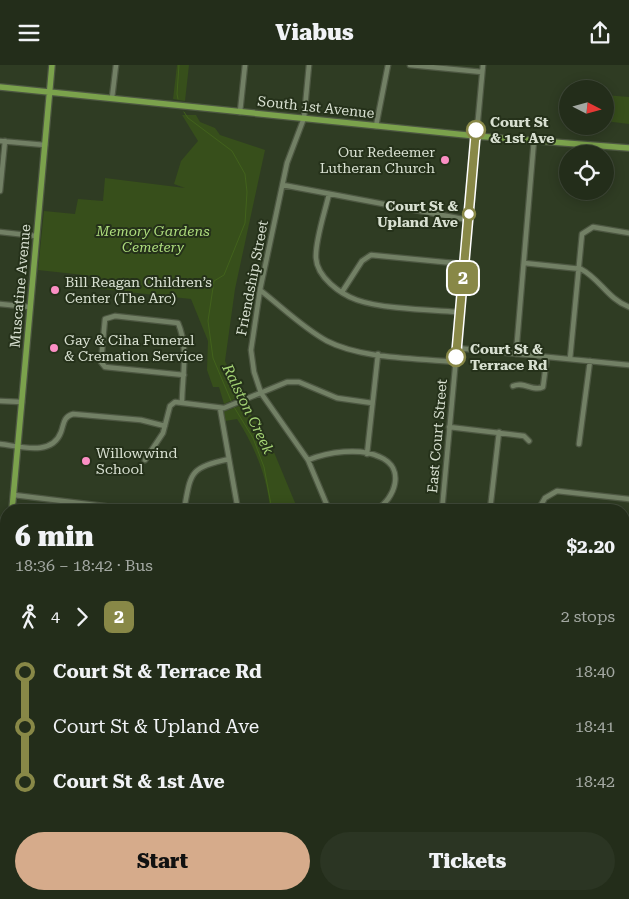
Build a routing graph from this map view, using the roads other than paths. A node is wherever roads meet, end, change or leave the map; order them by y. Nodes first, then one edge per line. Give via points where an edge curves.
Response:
1 (52, 65) edge
2 (116, 65) edge
3 (245, 65) edge
4 (309, 65) edge
5 (388, 65) edge
6 (410, 65) edge
7 (483, 65) edge
8 (482, 72) junction
9 (0, 87) edge
10 (50, 92) junction
11 (112, 98) junction
12 (240, 112) junction
13 (304, 119) junction
14 (376, 126) junction
15 (476, 136) junction
16 (534, 140) junction
17 (2, 141) edge
18 (45, 145) junction
19 (629, 148) edge
20 (283, 185) junction
21 (0, 191) edge
22 (328, 194) junction
23 (468, 219) junction
24 (0, 232) edge
25 (629, 233) edge
26 (36, 236) junction
27 (524, 263) junction
28 (464, 264) junction
29 (578, 268) junction
30 (260, 290) junction
31 (342, 291) junction
32 (0, 304) edge
33 (30, 307) junction
34 (629, 307) edge
35 (460, 312) junction
36 (457, 347) junction
37 (378, 354) junction
38 (516, 354) junction
39 (547, 357) junction
40 (570, 359) junction
41 (590, 361) junction
42 (455, 362) junction
43 (629, 365) edge
44 (184, 375) junction
45 (513, 386) dead end
46 (261, 393) junction
47 (0, 401) edge
48 (22, 402) junction
49 (182, 403) junction
50 (372, 403) junction
51 (220, 408) junction
52 (165, 426) junction
53 (449, 427) junction
54 (498, 432) junction
55 (529, 441) dead end
56 (0, 444) edge
57 (579, 444) dead end
58 (18, 446) junction
59 (367, 454) junction
60 (229, 459) junction
61 (145, 460) dead end
62 (308, 460) junction
63 (14, 495) junction
64 (629, 499) edge
65 (13, 504) edge
66 (87, 504) edge
67 (185, 504) edge
68 (237, 504) edge
69 (326, 504) edge
70 (383, 504) edge
71 (443, 504) edge
72 (491, 504) edge
73 (542, 504) edge

1 - 10 main road, Muscatine Avenue
2 - 11 street
3 - 12 street
4 - 13 street, Friendship Street
5 - 14 street
6 - 8 street
7 - 8 street, East Court Street
8 - 15 street, East Court Street
9 - 10 main road, South 1st Avenue
10 - 11 main road, South 1st Avenue
10 - 18 main road, Muscatine Avenue
11 - 12 main road, South 1st Avenue
12 - 13 main road, South 1st Avenue
13 - 14 main road, South 1st Avenue
13 - 20 street, Friendship Street via 291,151
14 - 15 main road, South 1st Avenue
15 - 16 main road, South 1st Avenue
15 - 23 street, East Court Street
16 - 19 main road, South 1st Avenue
16 - 27 street
17 - 18 street
17 - 21 street
18 - 26 main road, Muscatine Avenue
20 - 22 street
20 - 30 street, Friendship Street
22 - 23 street
22 - 31 street via 316,258 326,279
23 - 28 street, East Court Street
24 - 26 street
25 - 29 street via 616,229 587,229 581,236
26 - 33 main road, Muscatine Avenue
27 - 29 street
27 - 38 street
28 - 31 street via 371,255 362,261
28 - 35 street, East Court Street
29 - 34 street via 589,274 610,297
29 - 40 street
30 - 37 street via 327,341 346,349
30 - 46 street, Friendship Street via 251,350
31 - 35 street via 352,299 366,303
32 - 33 street
33 - 48 main road, Muscatine Avenue
35 - 36 street, East Court Street
36 - 38 street
36 - 42 street, East Court Street
37 - 42 street
37 - 50 street
38 - 39 street
39 - 40 street
39 - 45 street via 543,387
40 - 41 street
41 - 43 street
41 - 57 street
42 - 53 street, East Court Street
44 - 44 street via 184,353 178,323 115,316 106,319 101,362 105,367
44 - 49 street
46 - 50 street via 283,383 296,382 331,396
46 - 51 street
46 - 62 street, Friendship Street
47 - 48 street
48 - 58 main road, Muscatine Avenue
49 - 51 street
49 - 52 street via 170,406
50 - 59 street
51 - 60 street
52 - 58 street via 141,420 73,414 65,419 59,435 50,445 38,448
52 - 61 street
53 - 54 street
53 - 71 street, East Court Street
54 - 55 street via 524,436
54 - 72 street
56 - 58 street
58 - 63 main road, Muscatine Avenue
59 - 62 street via 334,452
59 - 70 street via 386,460 395,476 390,498
60 - 67 street via 206,464 194,472
60 - 68 street
62 - 69 street, Friendship Street
63 - 65 main road, Muscatine Avenue
63 - 66 street
64 - 73 street via 557,491

